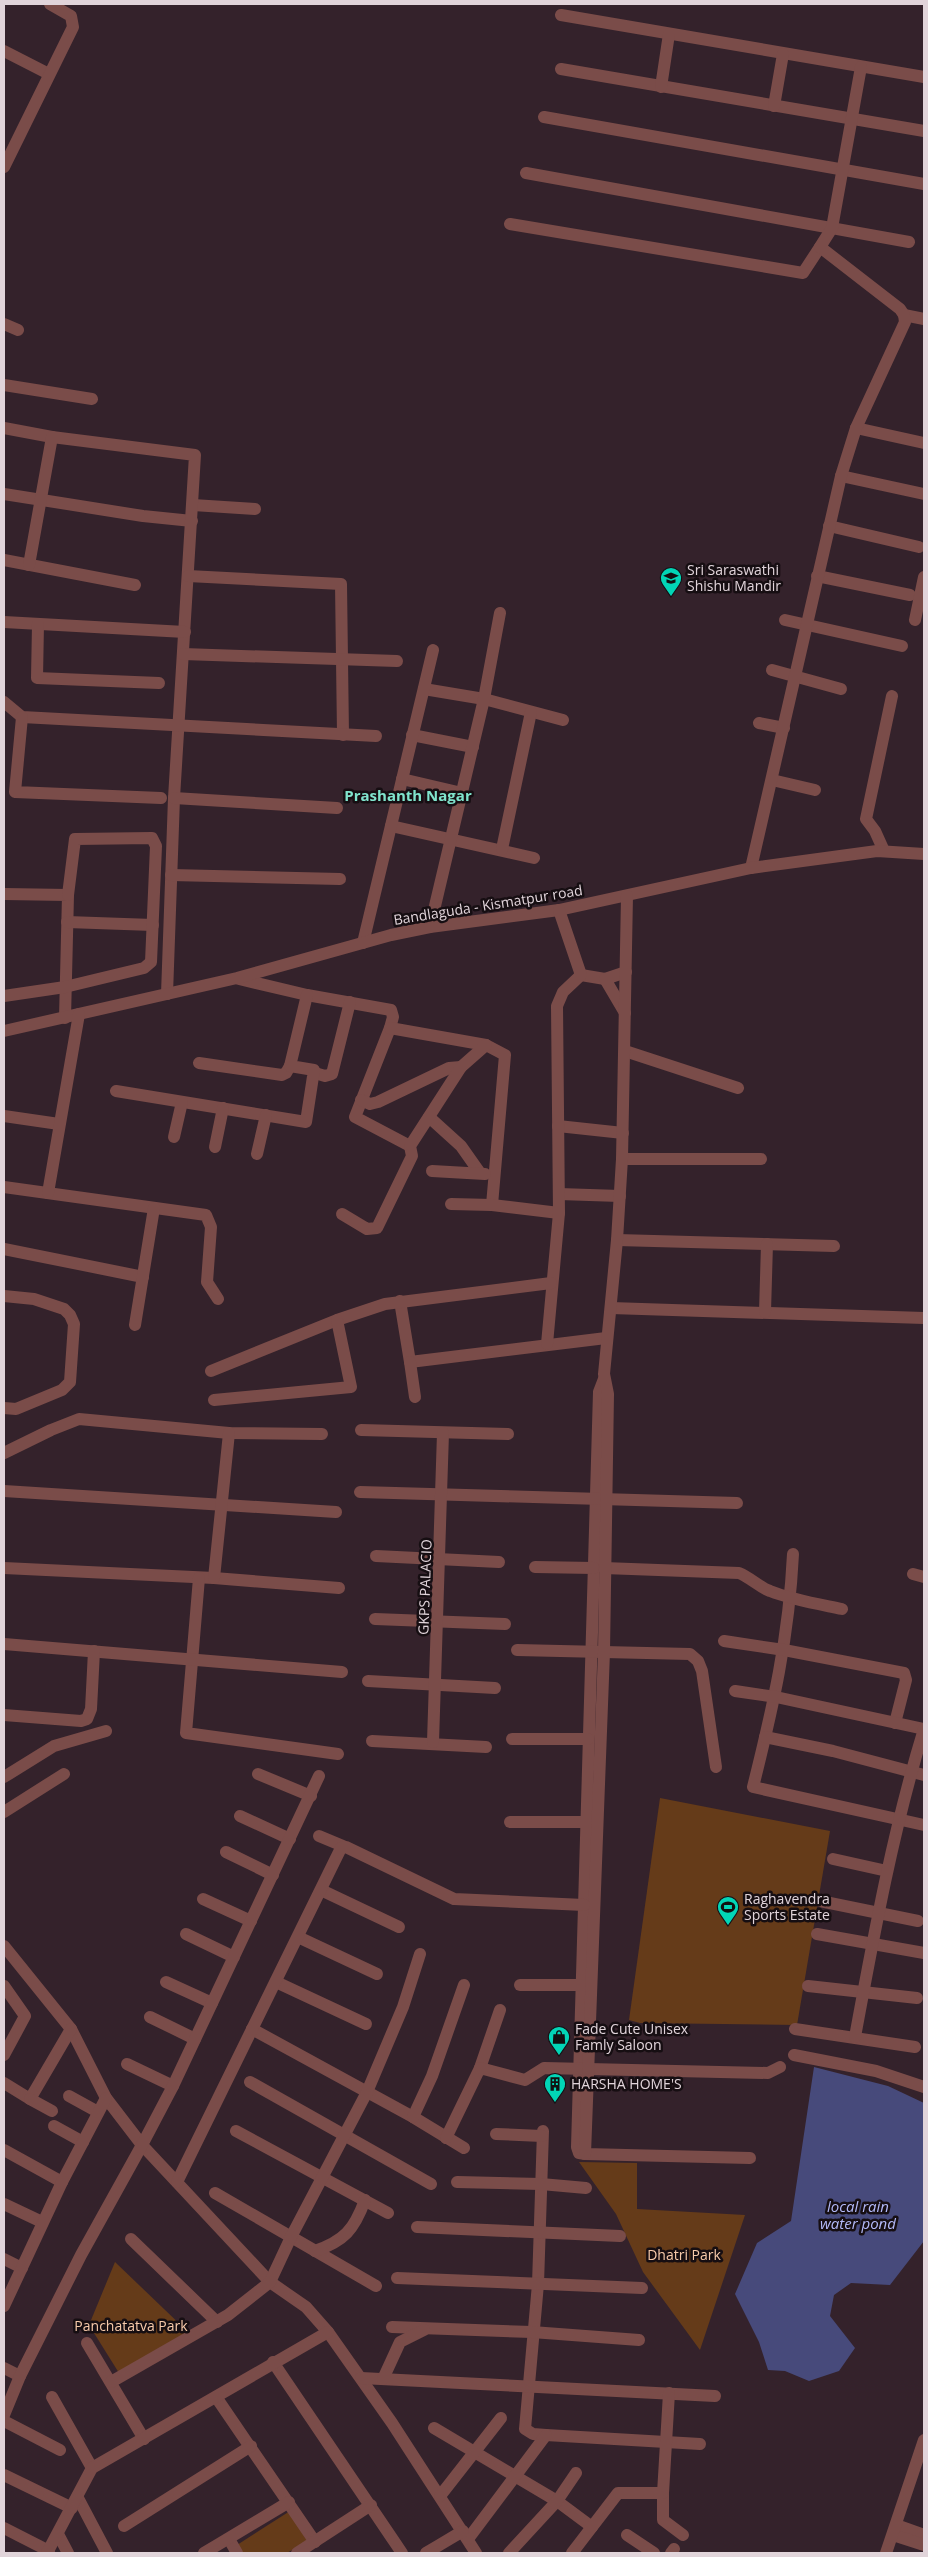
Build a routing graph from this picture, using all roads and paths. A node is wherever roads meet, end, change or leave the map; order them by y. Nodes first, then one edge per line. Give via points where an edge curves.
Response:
1 (50, 4) edge
2 (561, 15) dead end
3 (669, 34) junction
4 (4, 51) edge
5 (783, 54) junction
6 (861, 68) junction
7 (562, 69) dead end
8 (49, 74) junction
9 (924, 77) edge
10 (661, 87) junction
11 (774, 106) junction
12 (544, 117) dead end
13 (852, 120) junction
14 (924, 131) edge
15 (9, 141) edge
16 (4, 167) edge
17 (843, 170) junction
18 (526, 173) dead end
19 (924, 184) edge
20 (510, 224) dead end
21 (832, 228) junction
22 (909, 242) dead end
23 (820, 247) junction
24 (904, 315) junction
25 (924, 318) edge
26 (4, 324) edge
27 (18, 330) dead end
28 (4, 385) edge
29 (92, 399) dead end
30 (4, 428) edge
31 (856, 428) junction
32 (52, 437) junction
33 (924, 443) edge
34 (841, 476) junction
35 (4, 494) edge
36 (924, 494) edge
37 (39, 499) junction
38 (193, 505) junction
39 (255, 509) dead end
40 (192, 521) junction
41 (829, 526) junction
42 (919, 547) dead end
43 (4, 560) edge
44 (29, 564) junction
45 (188, 576) junction
46 (817, 576) junction
47 (924, 578) edge
48 (134, 585) dead end
49 (910, 595) dead end
50 (500, 613) dead end
51 (784, 620) dead end
52 (915, 620) dead end
53 (4, 622) edge
54 (38, 624) junction
55 (808, 626) junction
56 (185, 632) junction
57 (902, 646) dead end
58 (433, 650) dead end
59 (183, 654) junction
60 (342, 661) junction
61 (397, 661) dead end
62 (772, 670) dead end
63 (796, 677) junction
64 (159, 683) dead end
65 (424, 688) junction
66 (841, 689) dead end
67 (892, 696) dead end
68 (484, 699) junction
69 (4, 702) edge
70 (530, 712) junction
71 (22, 717) junction
72 (562, 720) dead end
73 (759, 723) dead end
74 (179, 727) junction
75 (784, 728) junction
76 (343, 735) junction
77 (412, 735) junction
78 (376, 736) dead end
79 (473, 747) junction
80 (402, 779) junction
81 (772, 780) junction
82 (815, 790) dead end
83 (462, 793) junction
84 (161, 798) dead end
85 (174, 798) junction
86 (337, 808) dead end
87 (391, 826) junction
88 (451, 840) junction
89 (502, 849) junction
90 (884, 851) junction
91 (924, 854) edge
92 (534, 858) dead end
93 (752, 868) junction
94 (171, 875) junction
95 (340, 879) dead end
96 (4, 894) edge
97 (68, 895) junction
98 (627, 896) junction
99 (558, 910) junction
100 (67, 922) junction
101 (153, 925) junction
102 (430, 927) junction
103 (363, 943) junction
104 (626, 972) junction
105 (581, 975) junction
106 (237, 978) junction
107 (606, 979) junction
108 (65, 987) junction
109 (167, 994) junction
110 (307, 995) junction
111 (4, 996) edge
112 (350, 1002) junction
113 (625, 1013) junction
114 (79, 1014) junction
115 (65, 1018) junction
116 (390, 1028) junction
117 (4, 1032) edge
118 (486, 1044) junction
119 (624, 1051) junction
120 (199, 1062) dead end
121 (290, 1066) junction
122 (461, 1067) junction
123 (315, 1073) junction
124 (738, 1088) dead end
125 (116, 1091) dead end
126 (361, 1100) junction
127 (182, 1102) junction
128 (223, 1108) junction
129 (266, 1115) junction
130 (4, 1116) edge
131 (429, 1117) junction
132 (59, 1124) junction
133 (558, 1126) junction
134 (623, 1133) junction
135 (174, 1136) dead end
136 (410, 1146) junction
137 (215, 1147) dead end
138 (257, 1154) dead end
139 (622, 1159) junction
140 (761, 1159) dead end
141 (432, 1171) dead end
142 (480, 1173) junction
143 (495, 1174) junction
144 (4, 1186) edge
145 (48, 1193) junction
146 (559, 1194) junction
147 (620, 1196) junction
148 (451, 1204) dead end
149 (492, 1205) junction
150 (154, 1208) junction
151 (559, 1213) junction
152 (342, 1214) dead end
153 (618, 1240) junction
154 (766, 1244) junction
155 (834, 1246) dead end
156 (4, 1249) edge
157 (143, 1277) junction
158 (552, 1283) junction
159 (4, 1296) edge
160 (218, 1299) dead end
161 (400, 1301) junction
162 (610, 1308) junction
163 (765, 1312) junction
164 (924, 1318) edge
165 (336, 1320) junction
166 (135, 1325) dead end
167 (606, 1338) junction
168 (547, 1344) junction
169 (410, 1362) junction
170 (211, 1371) dead end
171 (415, 1397) dead end
172 (214, 1400) dead end
173 (4, 1408) edge
174 (361, 1430) dead end
175 (229, 1433) junction
176 (443, 1433) junction
177 (322, 1434) dead end
178 (508, 1434) dead end
179 (4, 1453) edge
180 (4, 1491) edge
181 (360, 1492) dead end
182 (443, 1494) junction
183 (601, 1499) junction
184 (737, 1503) dead end
185 (221, 1507) junction
186 (336, 1512) dead end
187 (793, 1554) dead end
188 (376, 1556) dead end
189 (441, 1559) junction
190 (499, 1562) dead end
191 (536, 1567) dead end
192 (4, 1568) edge
193 (599, 1568) junction
194 (199, 1578) junction
195 (214, 1578) junction
196 (339, 1588) dead end
197 (791, 1598) junction
198 (842, 1609) dead end
199 (375, 1619) dead end
200 (439, 1621) junction
201 (505, 1624) dead end
202 (724, 1641) dead end
203 (4, 1644) edge
204 (517, 1650) dead end
205 (784, 1650) junction
206 (94, 1651) junction
207 (598, 1652) junction
208 (191, 1660) junction
209 (342, 1672) dead end
210 (368, 1681) dead end
211 (436, 1686) junction
212 (494, 1688) dead end
213 (735, 1691) dead end
214 (776, 1696) junction
215 (4, 1715) edge
216 (895, 1723) junction
217 (106, 1731) dead end
218 (765, 1737) junction
219 (512, 1739) dead end
220 (588, 1739) junction
221 (372, 1741) dead end
222 (433, 1742) junction
223 (486, 1747) dead end
224 (338, 1754) dead end
225 (716, 1768) dead end
226 (911, 1772) junction
227 (64, 1774) dead end
228 (258, 1774) dead end
229 (319, 1776) dead end
230 (924, 1776) edge
231 (4, 1777) edge
232 (310, 1796) junction
233 (4, 1812) edge
234 (240, 1816) dead end
235 (900, 1819) junction
236 (510, 1822) dead end
237 (592, 1822) junction
238 (924, 1824) edge
239 (319, 1836) dead end
240 (290, 1839) junction
241 (343, 1846) junction
242 (226, 1852) dead end
243 (833, 1859) dead end
244 (887, 1871) junction
245 (273, 1874) junction
246 (321, 1890) junction
247 (203, 1899) dead end
248 (820, 1901) dead end
249 (584, 1905) junction
250 (878, 1914) junction
251 (251, 1921) junction
252 (918, 1921) dead end
253 (399, 1926) dead end
254 (186, 1934) dead end
255 (818, 1934) dead end
256 (298, 1937) junction
257 (872, 1944) junction
258 (924, 1953) edge
259 (6, 1954) edge
260 (420, 1954) dead end
261 (234, 1957) junction
262 (377, 1974) dead end
263 (166, 1982) dead end
264 (276, 1982) junction
265 (464, 1985) dead end
266 (520, 1985) dead end
267 (587, 1985) junction
268 (4, 1986) edge
269 (808, 1986) dead end
270 (863, 1992) junction
271 (917, 1998) dead end
272 (212, 2003) junction
273 (500, 2010) dead end
274 (150, 2017) dead end
275 (366, 2024) dead end
276 (71, 2029) junction
277 (252, 2029) junction
278 (795, 2030) dead end
279 (855, 2038) junction
280 (195, 2039) junction
281 (916, 2047) dead end
282 (4, 2054) edge
283 (794, 2054) dead end
284 (126, 2064) dead end
285 (780, 2067) dead end
286 (480, 2068) junction
287 (583, 2070) junction
288 (250, 2082) dead end
289 (4, 2083) edge
290 (173, 2086) junction
291 (924, 2086) edge
292 (367, 2092) junction
293 (69, 2096) dead end
294 (106, 2098) junction
295 (30, 2099) junction
296 (52, 2111) dead end
297 (98, 2112) junction
298 (413, 2117) junction
299 (54, 2126) dead end
300 (236, 2130) dead end
301 (496, 2134) dead end
302 (346, 2135) junction
303 (446, 2138) junction
304 (83, 2142) junction
305 (142, 2146) junction
306 (464, 2148) dead end
307 (4, 2150) edge
308 (750, 2158) dead end
309 (322, 2178) junction
310 (62, 2182) junction
311 (177, 2182) junction
312 (457, 2182) dead end
313 (431, 2184) dead end
314 (541, 2184) junction
315 (586, 2188) dead end
316 (215, 2193) dead end
317 (365, 2200) junction
318 (4, 2204) edge
319 (388, 2212) dead end
320 (42, 2222) junction
321 (417, 2227) dead end
322 (539, 2232) junction
323 (620, 2236) dead end
324 (290, 2237) junction
325 (131, 2239) dead end
326 (315, 2251) junction
327 (4, 2259) edge
328 (22, 2268) junction
329 (397, 2278) dead end
330 (270, 2282) junction
331 (538, 2284) junction
332 (376, 2286) dead end
333 (642, 2288) dead end
334 (4, 2306) edge
335 (217, 2322) junction
336 (392, 2327) dead end
337 (425, 2329) junction
338 (328, 2332) junction
339 (532, 2332) junction
340 (639, 2340) dead end
341 (87, 2343) dead end
342 (273, 2362) junction
343 (4, 2368) edge
344 (20, 2376) junction
345 (361, 2378) junction
346 (383, 2379) junction
347 (111, 2382) junction
348 (527, 2385) junction
349 (669, 2394) junction
350 (715, 2396) dead end
351 (52, 2397) dead end
352 (216, 2397) junction
353 (4, 2415) edge
354 (501, 2418) dead end
355 (4, 2421) edge
356 (434, 2428) dead end
357 (546, 2436) junction
358 (144, 2439) junction
359 (924, 2440) edge
360 (666, 2442) junction
361 (700, 2444) dead end
362 (251, 2446) junction
363 (60, 2450) dead end
364 (474, 2453) junction
365 (92, 2468) junction
366 (576, 2474) dead end
367 (4, 2475) edge
368 (515, 2478) junction
369 (663, 2493) junction
370 (440, 2496) junction
371 (556, 2501) junction
372 (289, 2502) junction
373 (75, 2503) junction
374 (371, 2505) junction
375 (124, 2526) dead end
376 (592, 2527) junction
377 (4, 2528) edge
378 (894, 2530) junction
379 (58, 2534) junction
380 (466, 2535) junction
381 (627, 2535) dead end
382 (683, 2535) dead end
383 (924, 2535) edge
384 (229, 2539) junction
385 (315, 2542) junction
386 (924, 2545) edge
387 (48, 2552) edge
388 (68, 2553) edge
389 (107, 2553) edge
390 (204, 2553) edge
391 (237, 2553) edge
392 (297, 2553) edge
393 (402, 2553) edge
394 (426, 2553) edge
395 (476, 2553) edge
396 (509, 2553) edge
397 (572, 2553) edge
398 (654, 2553) edge
399 (886, 2553) edge

1 - 8 street via 74,21
2 - 3 street
3 - 5 street
3 - 10 street
4 - 8 street
5 - 6 street
5 - 11 street
6 - 9 street
6 - 13 street
7 - 10 street
8 - 15 street
10 - 11 street
11 - 13 street
12 - 17 street
13 - 14 street
13 - 17 street
15 - 16 street
17 - 19 street
17 - 21 street
18 - 21 street
20 - 23 street via 803,273
21 - 22 street
21 - 23 street
23 - 24 street
24 - 25 street
24 - 31 street via 905,322
26 - 27 street
28 - 29 street
30 - 32 street
31 - 33 street
31 - 34 street
32 - 37 street
32 - 38 street via 195,455
34 - 36 street
34 - 41 street
35 - 37 street
37 - 40 street
37 - 44 street
38 - 39 street
38 - 40 street
40 - 45 street
41 - 42 street
41 - 46 street
43 - 44 street
44 - 48 street
45 - 56 street
45 - 60 street via 341,584
46 - 49 street
46 - 55 street
47 - 52 street
50 - 68 street
51 - 55 street
53 - 54 street
54 - 56 street
54 - 64 street via 37,678
55 - 57 street
55 - 63 street
56 - 59 street
58 - 65 street
59 - 60 street
59 - 74 street
60 - 61 street
60 - 76 street
62 - 63 street
63 - 66 street
63 - 75 street
65 - 68 street
65 - 77 street
67 - 90 street via 866,818
68 - 70 street
68 - 79 street
69 - 71 street
70 - 72 street
70 - 89 street
71 - 74 street
71 - 84 street via 15,792
73 - 75 street
74 - 76 street
74 - 85 street
75 - 81 street
76 - 78 street
77 - 79 street
77 - 80 street
79 - 83 street
80 - 83 street
80 - 87 street
81 - 82 street
81 - 93 street
83 - 88 street
85 - 86 street
85 - 94 street
87 - 88 street
87 - 103 street
88 - 89 street
88 - 102 street
89 - 92 street
90 - 91 street, Bandlaguda - Kismatpur road
90 - 93 street, Bandlaguda - Kismatpur road
93 - 98 street, Bandlaguda - Kismatpur road
94 - 95 street
94 - 109 street
96 - 97 street
97 - 100 street
97 - 101 street via 75,839 152,838 156,846
98 - 99 street, Bandlaguda - Kismatpur road
98 - 104 street
99 - 102 street, Bandlaguda - Kismatpur road
99 - 105 street
100 - 101 street
100 - 108 street
101 - 108 street via 151,962 144,968
102 - 103 street, Bandlaguda - Kismatpur road
103 - 106 street, Bandlaguda - Kismatpur road
104 - 107 street
104 - 113 street
105 - 107 street
105 - 133 street via 563,992 557,1006
106 - 109 street, Bandlaguda - Kismatpur road
106 - 110 street
107 - 113 street
108 - 111 street
108 - 115 street
109 - 114 street, Bandlaguda - Kismatpur road
110 - 112 street
110 - 121 street
112 - 116 street via 392,1010
112 - 123 street via 332,1074
113 - 119 street
114 - 115 street, Bandlaguda - Kismatpur road
114 - 132 street
115 - 117 street, Bandlaguda - Kismatpur road
116 - 118 street
116 - 126 street
118 - 122 street
118 - 143 street via 502,1052 506,1059
119 - 124 street
119 - 134 street
120 - 121 street via 282,1075
121 - 123 street via 312,1069
122 - 126 street via 449,1068 378,1102 370,1104
122 - 131 street
123 - 129 street via 306,1122
125 - 127 street
126 - 136 street via 355,1114 357,1119
127 - 128 street
127 - 135 street
128 - 129 street
128 - 137 street
129 - 138 street
130 - 132 street
131 - 136 street
131 - 142 street via 461,1146
132 - 145 street
133 - 134 street
133 - 146 street
134 - 139 street
136 - 152 street via 412,1156 377,1228 368,1229
139 - 140 street
139 - 147 street
141 - 142 street
142 - 143 street
143 - 149 street
144 - 145 street
145 - 150 street
146 - 147 street
146 - 151 street
147 - 153 street
148 - 149 street
149 - 151 street
150 - 157 street
150 - 160 street via 206,1215 211,1227 207,1282
151 - 158 street
153 - 154 street
153 - 162 street
154 - 155 street
154 - 163 street
156 - 157 street
157 - 166 street
158 - 161 street
158 - 168 street
159 - 173 street via 34,1299 64,1309 74,1324 70,1382 62,1390 16,1409
161 - 165 street
161 - 169 street
162 - 163 street
162 - 167 street
163 - 164 street
165 - 170 street
165 - 172 street via 351,1387
167 - 168 street
167 - 183 street via 604,1379 599,1392
168 - 169 street
169 - 171 street
174 - 176 street
175 - 177 street
175 - 179 street via 79,1419
175 - 185 street
176 - 178 street
176 - 182 street, GKPS PALACIO
180 - 185 street
181 - 182 street
182 - 183 street
182 - 189 street, GKPS PALACIO
183 - 184 street
183 - 193 street
185 - 186 street
185 - 195 street
187 - 197 street
188 - 189 street
189 - 190 street
189 - 200 street, GKPS PALACIO
191 - 193 street
192 - 194 street
193 - 197 street via 739,1574 767,1590
193 - 207 street
194 - 195 street
194 - 208 street
195 - 196 street
197 - 198 street
197 - 205 street
199 - 200 street
200 - 201 street
200 - 211 street, GKPS PALACIO
202 - 205 street
203 - 206 street
204 - 207 street
205 - 214 street
205 - 216 street via 904,1673 906,1680
206 - 208 street
206 - 215 street via 91,1709 87,1719
207 - 220 street
207 - 225 street via 690,1654 698,1661
207 - 237 street
208 - 209 street
208 - 224 street via 186,1733
210 - 211 street
211 - 212 street
211 - 222 street, GKPS PALACIO
213 - 214 street
214 - 216 street
214 - 218 street
216 - 226 street via 924,1729
217 - 231 street via 54,1746
218 - 226 street
218 - 235 street via 753,1786
219 - 220 street
220 - 237 street
221 - 222 street
222 - 223 street
226 - 230 street
226 - 235 street
227 - 233 street
228 - 232 street
229 - 232 street
232 - 240 street
234 - 240 street
235 - 238 street
235 - 244 street
236 - 237 street
237 - 249 street
237 - 267 street
239 - 241 street
240 - 245 street
241 - 246 street
241 - 249 street via 454,1899
242 - 245 street
243 - 244 street
244 - 250 street
245 - 251 street
246 - 253 street
246 - 256 street
247 - 251 street
248 - 250 street
249 - 267 street
250 - 252 street
250 - 257 street
251 - 261 street
254 - 261 street
255 - 257 street
256 - 262 street
256 - 264 street
257 - 258 street
257 - 270 street
259 - 276 street
260 - 292 street via 403,2007
261 - 272 street
263 - 272 street
264 - 275 street
264 - 277 street
265 - 298 street via 432,2076
266 - 267 street
267 - 287 street
268 - 282 street via 25,2016
269 - 270 street
270 - 271 street
270 - 279 street
272 - 280 street
273 - 286 street
274 - 280 street
276 - 294 street
276 - 295 street
277 - 292 street
277 - 311 street
278 - 279 street
279 - 281 street
280 - 290 street
283 - 291 street
284 - 290 street
285 - 287 street via 768,2072
286 - 287 street via 525,2080 544,2068
286 - 303 street
287 - 308 street via 576,2141 580,2153
288 - 302 street
289 - 295 street
290 - 305 street
292 - 298 street
292 - 302 street
293 - 297 street
294 - 297 street
294 - 305 street
295 - 296 street
297 - 304 street
298 - 303 street
299 - 304 street
300 - 309 street
301 - 314 street via 542,2133
302 - 309 street
302 - 313 street
303 - 306 street
304 - 310 street
305 - 311 street
305 - 344 street via 88,2242
307 - 310 street
309 - 317 street
309 - 324 street
310 - 320 street
311 - 330 street
312 - 314 street
314 - 315 street
314 - 322 street
316 - 324 street
317 - 319 street
317 - 326 street via 348,2234 338,2242
318 - 320 street
320 - 328 street
321 - 322 street
322 - 323 street
322 - 331 street
324 - 326 street
324 - 330 street
325 - 335 street
326 - 332 street
327 - 328 street
328 - 334 street
329 - 331 street
330 - 335 street
330 - 338 street via 306,2308
331 - 333 street
331 - 339 street
335 - 347 street
336 - 337 street
337 - 339 street
337 - 346 street via 400,2342
338 - 342 street
338 - 345 street
339 - 340 street
339 - 348 street
341 - 347 street
342 - 352 street
342 - 374 street
343 - 344 street
344 - 353 street
345 - 346 street
345 - 370 street
346 - 348 street
347 - 358 street
348 - 349 street
348 - 357 street via 525,2429
349 - 350 street
349 - 360 street
351 - 365 street
352 - 358 street
352 - 362 street
354 - 364 street
355 - 363 street
356 - 364 street
357 - 360 street
357 - 368 street
358 - 365 street
359 - 378 street
360 - 361 street
360 - 369 street
362 - 372 street
362 - 375 street
364 - 368 street
364 - 370 street
365 - 373 street
366 - 371 street
367 - 373 street
368 - 371 street
368 - 380 street
369 - 376 street via 618,2493
369 - 382 street via 663,2520
370 - 380 street
371 - 376 street
371 - 396 street
372 - 384 street
372 - 385 street
373 - 379 street
373 - 389 street
374 - 385 street
374 - 393 street
376 - 397 street
377 - 387 street
378 - 383 street
378 - 386 street
378 - 399 street
379 - 387 street
379 - 388 street
380 - 394 street
380 - 395 street
381 - 398 street
384 - 390 street
384 - 391 street
385 - 392 street

